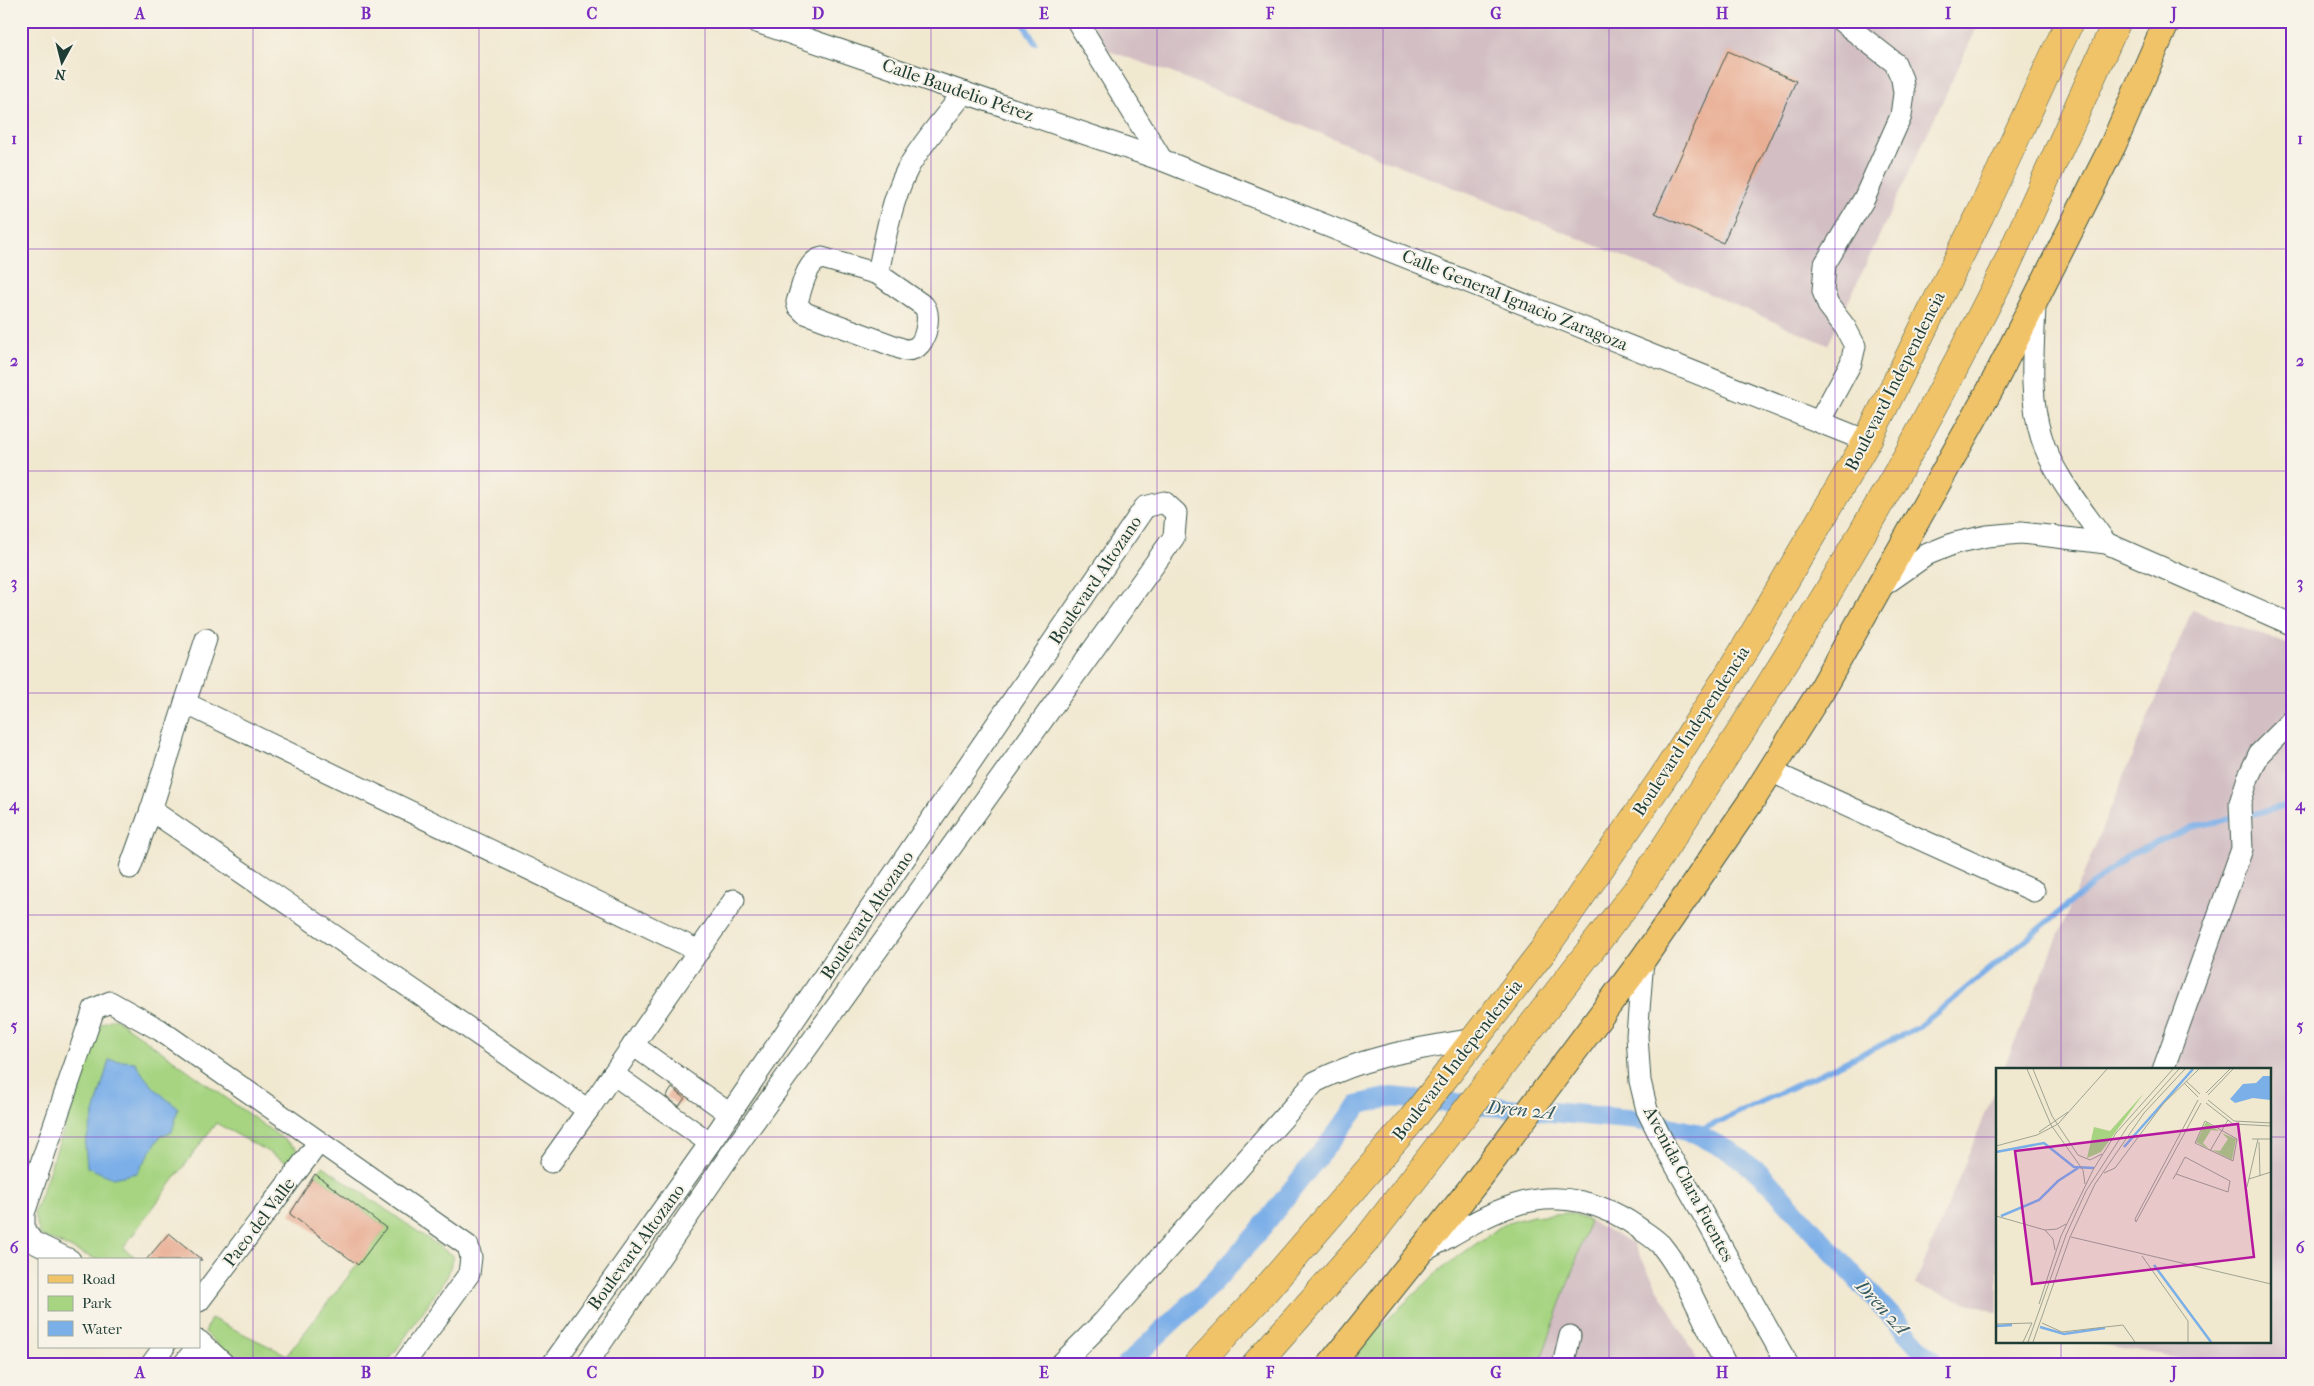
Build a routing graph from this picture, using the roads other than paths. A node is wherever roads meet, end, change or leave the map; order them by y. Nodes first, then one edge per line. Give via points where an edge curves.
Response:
1 (754, 21) edge
2 (1077, 21) edge
3 (1841, 21) edge
4 (2070, 21) edge
5 (2117, 21) edge
6 (2167, 21) edge
7 (964, 92) junction
8 (1162, 160) junction
9 (878, 274) junction
10 (2035, 301) junction
11 (1819, 422) junction
12 (1867, 441) junction
13 (2106, 544) junction
14 (1879, 589) junction
15 (2293, 624) edge
16 (206, 639) dead end
17 (185, 703) junction
18 (2293, 720) edge
19 (1770, 771) junction
20 (151, 810) junction
21 (130, 868) dead end
22 (2034, 891) dead end
23 (734, 900) dead end
24 (699, 951) junction
25 (1643, 959) junction
26 (1474, 1039) junction
27 (633, 1045) junction
28 (2165, 1068) edge
29 (612, 1074) junction
30 (588, 1110) junction
31 (730, 1114) junction
32 (318, 1142) junction
33 (710, 1143) junction
34 (551, 1162) dead end
35 (1419, 1253) junction
36 (66, 1258) edge
37 (200, 1300) edge
38 (1570, 1336) dead end
39 (200, 1345) edge
40 (163, 1348) edge
41 (196, 1348) edge
42 (151, 1365) edge
43 (183, 1365) edge
44 (225, 1365) edge
45 (403, 1365) edge
46 (552, 1365) edge
47 (586, 1365) edge
48 (1060, 1365) edge
49 (1197, 1365) edge
50 (1256, 1365) edge
51 (1330, 1365) edge
52 (1562, 1365) edge
53 (1726, 1365) edge
54 (1788, 1365) edge

1 - 7 street, Calle Baudelio Pérez
2 - 8 street
3 - 11 street via 1895,63 1904,92 1901,116 1864,199 1825,264 1822,280 1826,298 1855,346 1851,363
4 - 12 highway, Boulevard Independencia via 1980,215
5 - 50 highway via 2002,273 1906,458 1825,597 1640,886 1368,1238
6 - 10 main road via 2113,146
7 - 8 street, Calle Baudelio Pérez
7 - 9 street via 908,168 888,226
8 - 11 street, Calle General Ignacio Zaragoza
9 - 9 street via 817,259 811,265 798,306 805,313 905,350 915,348 921,344 928,312
10 - 13 street via 2034,396 2041,436 2056,468
10 - 14 main road via 1990,390
11 - 12 street, Calle General Ignacio Zaragoza
12 - 26 highway, Boulevard Independencia via 1743,652 1662,779 1542,952
13 - 14 street via 2021,533 1987,536 1955,543 1928,554
13 - 15 street
14 - 19 main road
16 - 17 street
17 - 20 street
17 - 24 street
18 - 28 street via 2259,754 2240,803 2242,849
19 - 22 street
19 - 25 main road
20 - 21 street
20 - 30 street
23 - 24 street
24 - 27 street
25 - 35 main road via 1517,1129
25 - 54 street, Avenida Clara Fuentes via 1637,1036 1640,1080 1647,1110
26 - 48 street via 1390,1053 1344,1068 1315,1082 1103,1322
26 - 49 highway, Boulevard Independencia via 1410,1122
27 - 29 street
27 - 31 street
29 - 30 street
29 - 33 street
30 - 34 street
31 - 33 street, Boulevard Altozano
31 - 47 street, Boulevard Altozano via 1145,507 1164,502 1176,513 1174,537 730,1155
32 - 36 street via 160,1030 110,1002 94,1009 24,1213 24,1230 33,1242
32 - 37 street, Paeo del Valle
32 - 45 street via 468,1246 471,1257 469,1274
33 - 46 street, Boulevard Altozano
35 - 51 main road
35 - 53 street via 1514,1205 1558,1198 1590,1202 1615,1212 1660,1244
38 - 52 street
39 - 44 street
40 - 42 street
41 - 43 street

